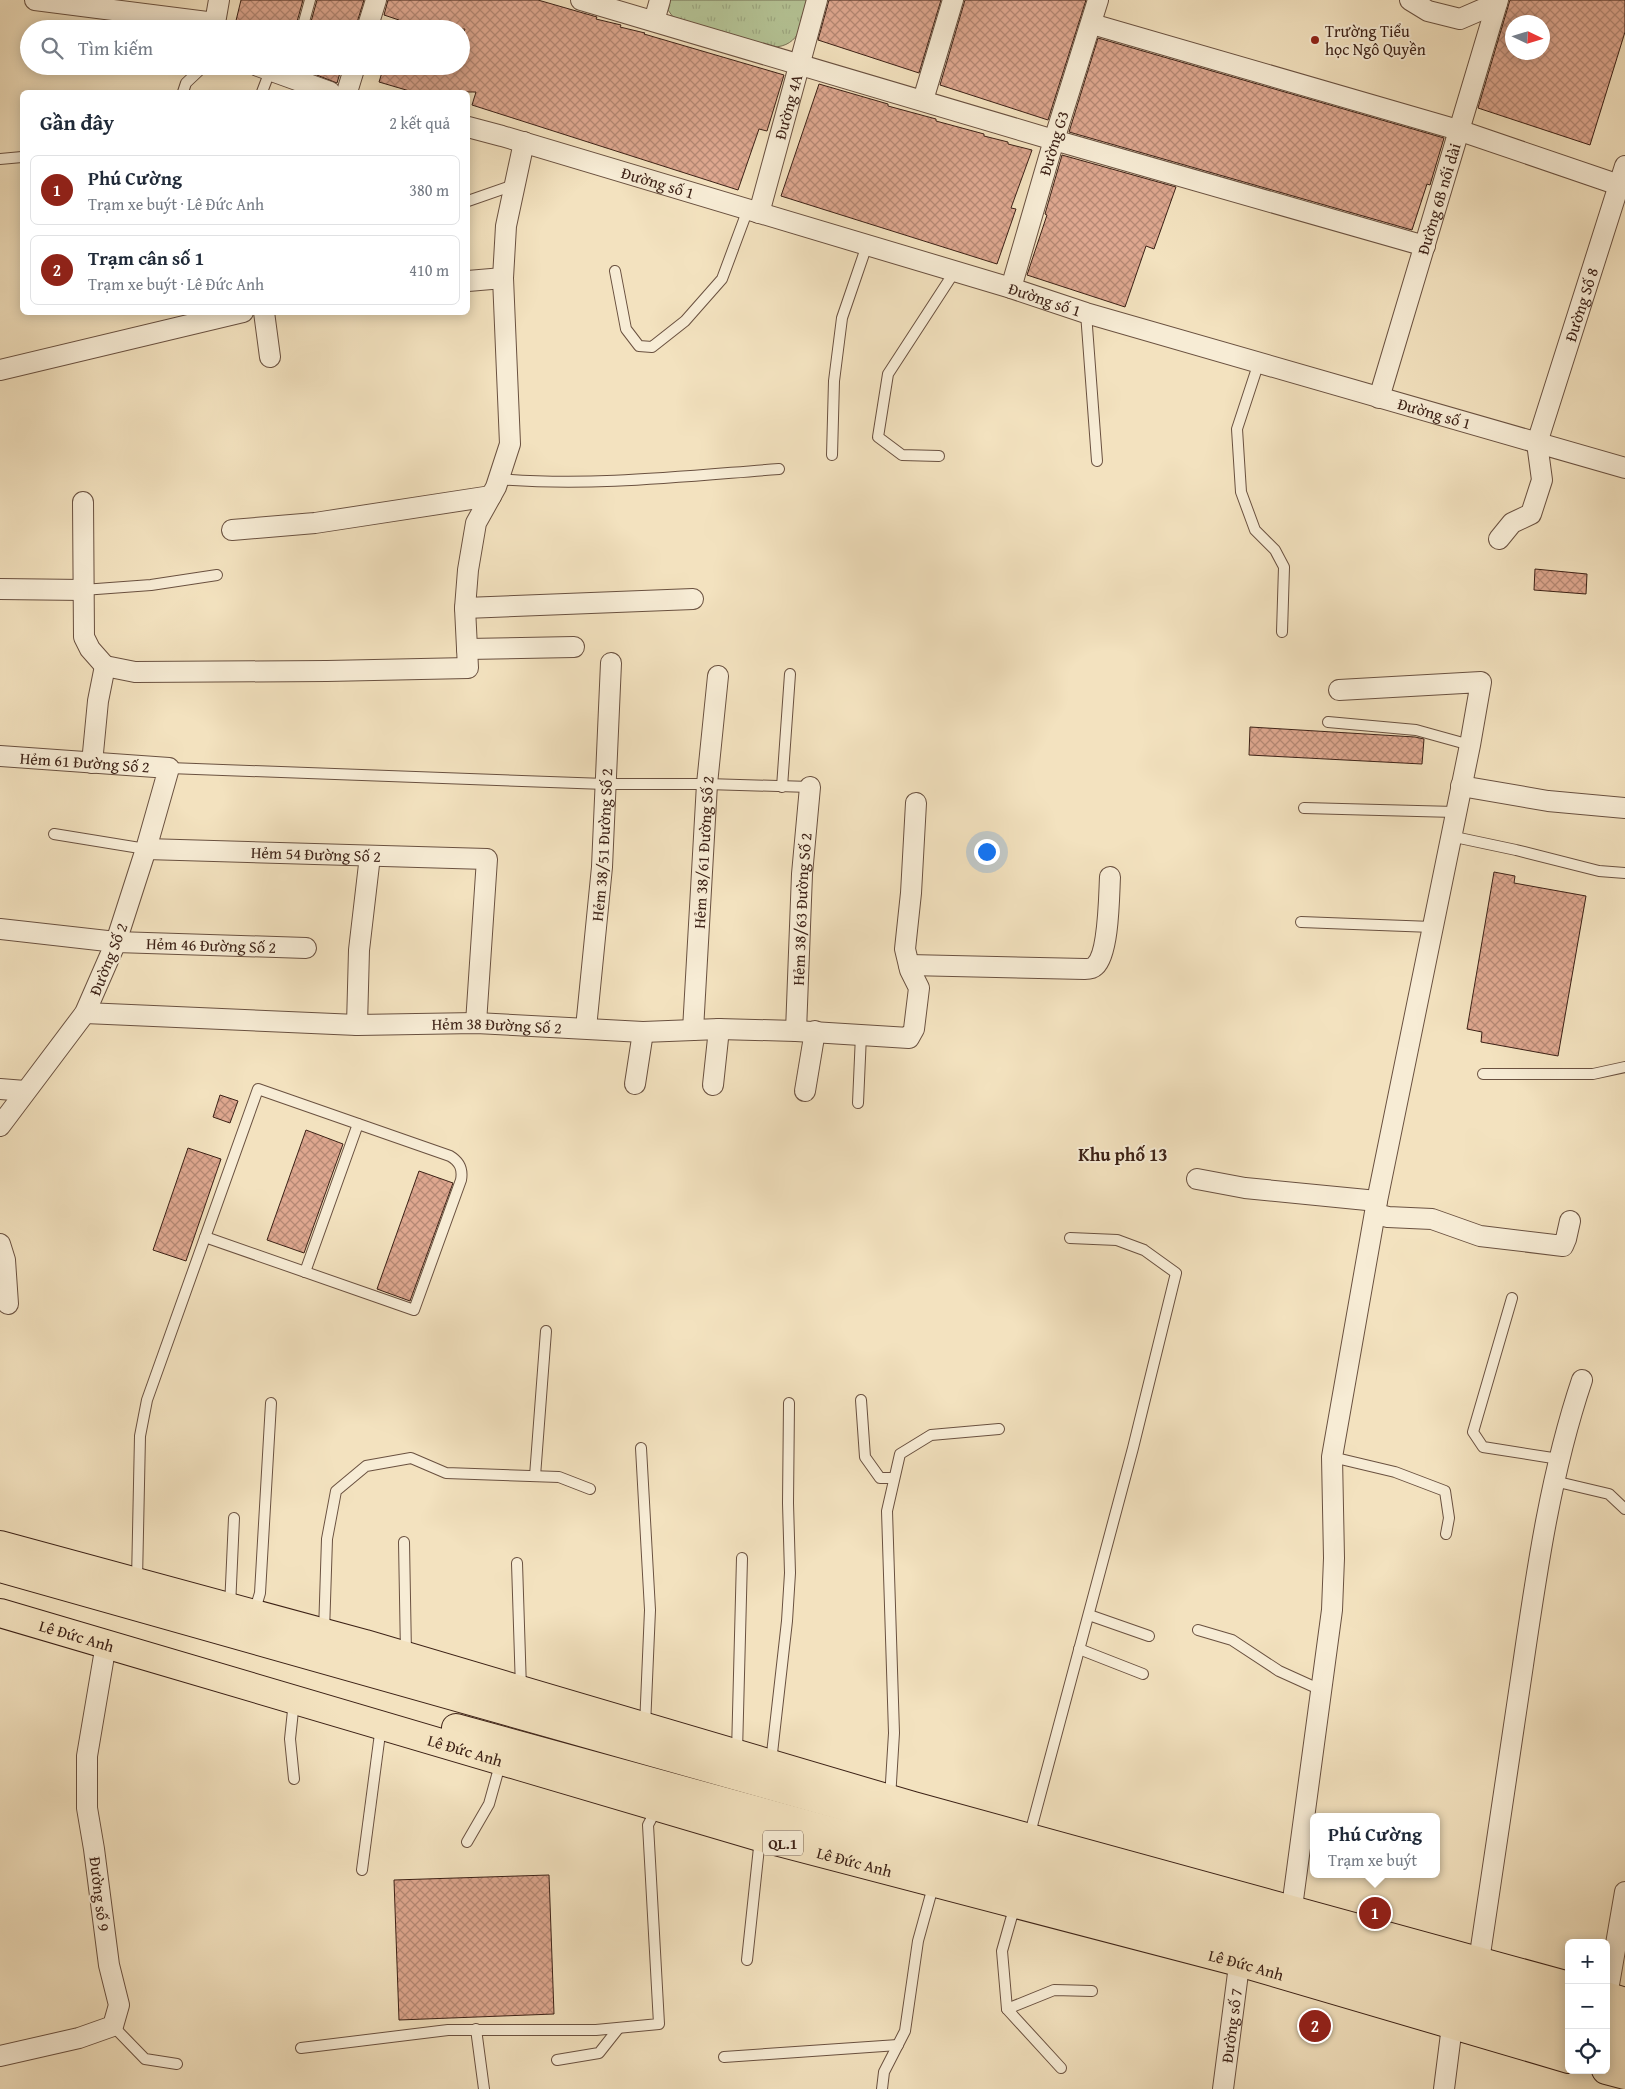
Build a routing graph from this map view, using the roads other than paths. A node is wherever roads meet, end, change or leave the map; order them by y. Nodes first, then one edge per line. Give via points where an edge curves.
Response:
1 (37, 0) edge
2 (219, 0) edge
3 (310, 0) edge
4 (376, 0) edge
5 (584, 0) edge
6 (660, 0) edge
7 (817, 0) edge
8 (953, 0) edge
9 (1098, 0) edge
10 (1410, 0) edge
11 (1497, 2) edge
12 (175, 20) edge
13 (217, 20) edge
14 (304, 20) edge
15 (370, 20) edge
16 (654, 21) junction
17 (1092, 24) junction
18 (799, 65) junction
19 (195, 75) edge
20 (274, 75) edge
21 (288, 75) edge
22 (352, 75) edge
23 (184, 90) edge
24 (263, 90) edge
25 (322, 90) edge
26 (348, 90) edge
27 (923, 100) junction
28 (470, 128) edge
29 (1458, 130) junction
30 (1054, 140) junction
31 (524, 142) junction
32 (20, 156) edge
33 (0, 159) edge
34 (1622, 176) edge
35 (514, 185) junction
36 (470, 200) edge
37 (754, 211) junction
38 (867, 245) junction
39 (1425, 246) junction
40 (615, 271) dead end
41 (955, 271) junction
42 (502, 278) junction
43 (470, 281) edge
44 (1011, 288) junction
45 (1086, 313) junction
46 (230, 315) edge
47 (264, 315) edge
48 (270, 357) dead end
49 (1259, 362) junction
50 (0, 370) edge
51 (1379, 398) junction
52 (1538, 443) junction
53 (832, 455) dead end
54 (939, 456) dead end
55 (1097, 461) dead end
56 (1625, 468) edge
57 (779, 470) dead end
58 (495, 488) junction
59 (83, 502) dead end
60 (232, 530) dead end
61 (1499, 539) dead end
62 (217, 575) dead end
63 (0, 589) edge
64 (83, 590) junction
65 (693, 599) dead end
66 (464, 608) junction
67 (1282, 632) dead end
68 (574, 646) dead end
69 (467, 649) junction
70 (611, 663) dead end
71 (105, 666) junction
72 (790, 674) dead end
73 (718, 676) dead end
74 (1339, 690) dead end
75 (1328, 722) dead end
76 (1470, 745) junction
77 (0, 756) edge
78 (92, 763) junction
79 (169, 768) junction
80 (605, 784) junction
81 (707, 784) junction
82 (782, 786) junction
83 (1461, 786) junction
84 (810, 788) joint
85 (916, 804) dead end
86 (1304, 808) dead end
87 (1625, 808) edge
88 (1455, 812) junction
89 (54, 834) dead end
90 (1450, 836) junction
91 (146, 849) junction
92 (370, 856) junction
93 (1625, 873) edge
94 (1110, 877) dead end
95 (1301, 922) dead end
96 (1432, 926) junction
97 (0, 929) edge
98 (116, 942) junction
99 (306, 948) dead end
100 (909, 965) junction
101 (85, 1013) junction
102 (476, 1023) junction
103 (357, 1025) junction
104 (586, 1028) junction
105 (693, 1030) junction
106 (718, 1030) junction
107 (805, 1031) junction
108 (643, 1032) junction
109 (862, 1034) junction
110 (1625, 1067) edge
111 (1483, 1074) dead end
112 (635, 1084) dead end
113 (713, 1085) dead end
114 (0, 1090) edge
115 (804, 1090) dead end
116 (25, 1091) junction
117 (858, 1103) dead end
118 (358, 1124) junction
119 (0, 1126) edge
120 (1196, 1179) dead end
121 (1377, 1207) junction
122 (1570, 1221) dead end
123 (205, 1237) junction
124 (1070, 1238) dead end
125 (0, 1244) edge
126 (305, 1272) junction
127 (1512, 1298) dead end
128 (8, 1304) dead end
129 (546, 1331) dead end
130 (1582, 1380) dead end
131 (860, 1400) dead end
132 (271, 1403) dead end
133 (789, 1403) dead end
134 (999, 1429) dead end
135 (641, 1448) dead end
136 (1332, 1458) junction
137 (1559, 1459) junction
138 (535, 1476) junction
139 (894, 1478) junction
140 (1554, 1481) junction
141 (590, 1489) dead end
142 (1625, 1509) edge
143 (234, 1518) dead end
144 (1446, 1534) dead end
145 (404, 1542) dead end
146 (0, 1545) edge
147 (742, 1558) dead end
148 (517, 1563) dead end
149 (0, 1568) edge
150 (136, 1582) junction
151 (0, 1599) edge
152 (242, 1611) junction
153 (0, 1613) edge
154 (1089, 1615) junction
155 (1198, 1630) dead end
156 (324, 1633) junction
157 (1148, 1636) dead end
158 (106, 1644) junction
159 (1079, 1649) junction
160 (406, 1657) junction
161 (1143, 1674) dead end
162 (521, 1690) junction
163 (1321, 1690) junction
164 (294, 1700) junction
165 (381, 1725) junction
166 (646, 1726) junction
167 (504, 1751) junction
168 (737, 1752) junction
169 (770, 1774) junction
170 (294, 1779) dead end
171 (658, 1808) junction
172 (887, 1808) junction
173 (760, 1837) junction
174 (1029, 1838) junction
175 (467, 1842) dead end
176 (362, 1870) dead end
177 (934, 1882) junction
178 (1625, 1892) edge
179 (1015, 1903) junction
180 (1290, 1921) junction
181 (1241, 1953) junction
182 (747, 1960) dead end
183 (1479, 1960) junction
184 (1565, 1985) edge
185 (1092, 1991) dead end
186 (1611, 2004) edge
187 (1007, 2008) junction
188 (1565, 2010) edge
189 (113, 2026) junction
190 (1452, 2026) junction
191 (1625, 2027) edge
192 (476, 2029) junction
193 (618, 2029) junction
194 (1565, 2037) edge
195 (898, 2045) junction
196 (301, 2048) dead end
197 (1610, 2050) edge
198 (1625, 2054) edge
199 (0, 2056) edge
200 (724, 2057) dead end
201 (1565, 2058) edge
202 (557, 2060) dead end
203 (177, 2064) dead end
204 (1061, 2068) dead end
205 (1610, 2071) edge
206 (1625, 2075) edge
207 (484, 2089) edge
208 (882, 2089) edge
209 (1223, 2089) edge
210 (1444, 2089) edge

1 - 12 street
2 - 13 street
3 - 14 lane
4 - 15 street
5 - 16 street
6 - 16 street
7 - 18 street, Đường 4A
8 - 27 street
9 - 17 street, Đường G3
10 - 11 street via 1428,10 1460,19
11 - 29 street, Đường 6B nối dài
16 - 18 street
17 - 29 street
17 - 30 street, Đường G3
18 - 27 street
18 - 37 street, Đường 4A
19 - 23 lane
20 - 24 lane
21 - 25 street
22 - 26 street
27 - 30 street
28 - 31 street, Đường số 1
29 - 34 street
29 - 39 street, Đường 6B nối dài
30 - 39 street
30 - 44 street, Đường G3
31 - 35 street
31 - 37 street, Đường số 1
32 - 33 lane
34 - 52 street, Đường Số 8
35 - 36 lane
35 - 42 street via 506,226
37 - 38 street, Đường số 1
37 - 40 lane via 722,279 685,321 652,347 639,346 626,329
38 - 41 street, Đường số 1
38 - 53 lane via 842,318 834,381
39 - 51 street, Đường 6B nối dài
41 - 44 street, Đường số 1
41 - 54 lane via 888,374 878,438 902,455
42 - 43 street
42 - 58 street via 510,444
44 - 45 street, Đường số 1
45 - 49 street, Đường số 1
45 - 55 lane
46 - 50 street
47 - 48 street
49 - 51 street, Đường số 1
49 - 67 lane via 1237,429 1241,492 1255,530 1276,550 1284,567
51 - 52 street, Đường số 1
52 - 56 street, Đường số 1
52 - 61 street via 1542,480 1531,514 1512,523
57 - 58 lane
58 - 60 street via 315,523
58 - 66 street via 476,523
59 - 64 street
62 - 64 lane via 151,585
63 - 64 street
64 - 71 street via 84,637
65 - 66 street
66 - 69 street
68 - 69 street
69 - 71 street via 468,668 136,672
70 - 80 street, Hẻm 38/51 Đường Số 2
71 - 78 street
72 - 82 lane
73 - 81 street, Hẻm 38/61 Đường Số 2
74 - 76 street via 1481,682
75 - 76 lane via 1416,730
76 - 83 street
77 - 78 street, Hẻm 61 Đường Số 2
78 - 79 street, Hẻm 61 Đường Số 2
79 - 80 lane
79 - 91 street, Đường Số 2
80 - 81 lane
80 - 104 street, Hẻm 38/51 Đường Số 2 via 602,867
81 - 82 lane
81 - 105 street, Hẻm 38/61 Đường Số 2
82 - 84 lane
83 - 87 street via 1548,801
83 - 88 street
84 - 107 street, Hẻm 38/63 Đường Số 2 via 802,874
85 - 100 street via 905,949
86 - 88 lane
88 - 90 street
89 - 91 lane
90 - 93 lane via 1599,871
90 - 96 street
91 - 92 street, Hẻm 54 Đường Số 2
91 - 98 street, Đường Số 2
92 - 102 street, Hẻm 54 Đường Số 2 via 486,859
92 - 103 street via 359,950
94 - 100 street via 1106,937 1094,968
95 - 96 lane
96 - 121 street
97 - 98 street, Hẻm 46 Đường Số 2
98 - 99 street, Hẻm 46 Đường Số 2
98 - 101 street, Đường Số 2
100 - 109 street, Hẻm 38 Đường Số 2 via 919,988 914,1029 909,1038
101 - 103 street, Hẻm 38 Đường Số 2
101 - 116 street, Đường Số 2
102 - 103 street, Hẻm 38 Đường Số 2
102 - 104 street, Hẻm 38 Đường Số 2
104 - 108 street, Hẻm 38 Đường Số 2
105 - 106 street, Hẻm 38 Đường Số 2
105 - 108 street, Hẻm 38 Đường Số 2
106 - 107 street, Hẻm 38 Đường Số 2
106 - 113 street
107 - 109 street, Hẻm 38 Đường Số 2
107 - 115 street, Hẻm 38/63 Đường Số 2
108 - 112 street
109 - 117 lane
110 - 111 lane via 1593,1074
114 - 116 street
116 - 119 street, Đường Số 2
118 - 123 lane via 258,1089
118 - 126 lane
118 - 126 lane via 450,1156 462,1169 461,1180 414,1310
120 - 121 street
121 - 122 street via 1388,1217 1432,1219 1480,1236 1556,1246 1563,1246
121 - 136 street
123 - 126 lane
123 - 150 lane via 143,1416
124 - 154 lane via 1117,1240 1144,1250 1176,1273
125 - 128 street via 5,1260
127 - 137 lane via 1473,1432 1483,1447
129 - 138 lane
130 - 137 street
131 - 139 lane via 865,1457 880,1478
132 - 152 lane via 260,1593
133 - 169 lane via 790,1573
134 - 139 lane via 931,1435 900,1454
135 - 166 lane via 650,1610
136 - 144 lane via 1395,1472 1445,1491 1449,1518
136 - 163 street via 1332,1610
137 - 140 street
138 - 141 lane via 559,1477
138 - 156 lane via 446,1473 411,1458 366,1466 336,1491 327,1539
139 - 172 lane via 887,1511 894,1733
140 - 142 lane via 1609,1494
140 - 183 street via 1540,1552
143 - 152 lane
145 - 160 lane
146 - 150 highway
147 - 168 lane
148 - 162 lane
149 - 169 highway
150 - 152 highway
151 - 167 highway, Lê Đức Anh / QL.1
152 - 156 highway
153 - 158 highway, Lê Đức Anh / QL.1
154 - 157 lane
154 - 159 lane
155 - 163 lane via 1232,1640 1279,1672
156 - 160 highway
158 - 164 highway, Lê Đức Anh / QL.1
158 - 189 street, Đường số 9 via 87,1756 87,1808 109,1964 119,2005
159 - 161 lane
159 - 174 lane
160 - 162 highway
162 - 166 highway
163 - 180 street
164 - 165 highway, Lê Đức Anh / QL.1
164 - 170 lane via 290,1739
165 - 167 highway, Lê Đức Anh / QL.1
165 - 176 lane
166 - 168 highway
167 - 171 highway, Lê Đức Anh / QL.1
167 - 175 lane via 489,1804
167 - 181 highway, Lê Đức Anh / QL.1
168 - 169 highway
169 - 172 highway
171 - 173 highway, Lê Đức Anh / QL.1
171 - 193 lane via 648,1825 659,2024
172 - 174 highway
172 - 180 highway
173 - 177 highway, Lê Đức Anh / QL.1
173 - 182 lane
174 - 180 highway
177 - 179 highway, Lê Đức Anh / QL.1
177 - 195 lane via 918,1941 905,2031
178 - 186 street
179 - 181 highway, Lê Đức Anh / QL.1
179 - 187 lane via 1002,1950
180 - 183 highway
180 - 188 highway
181 - 190 highway, Lê Đức Anh / QL.1
181 - 194 highway, Lê Đức Anh / QL.1
181 - 209 street, Đường số 7
183 - 184 highway
185 - 187 lane via 1054,1990
186 - 191 highway
187 - 204 lane
189 - 199 street via 79,2038
189 - 203 lane via 145,2059
190 - 201 highway, Lê Đức Anh / QL.1
190 - 210 street
192 - 193 lane
192 - 196 lane via 414,2033
192 - 207 lane
193 - 202 lane via 599,2054
195 - 200 lane
195 - 208 lane via 884,2072
197 - 198 highway
205 - 206 highway

